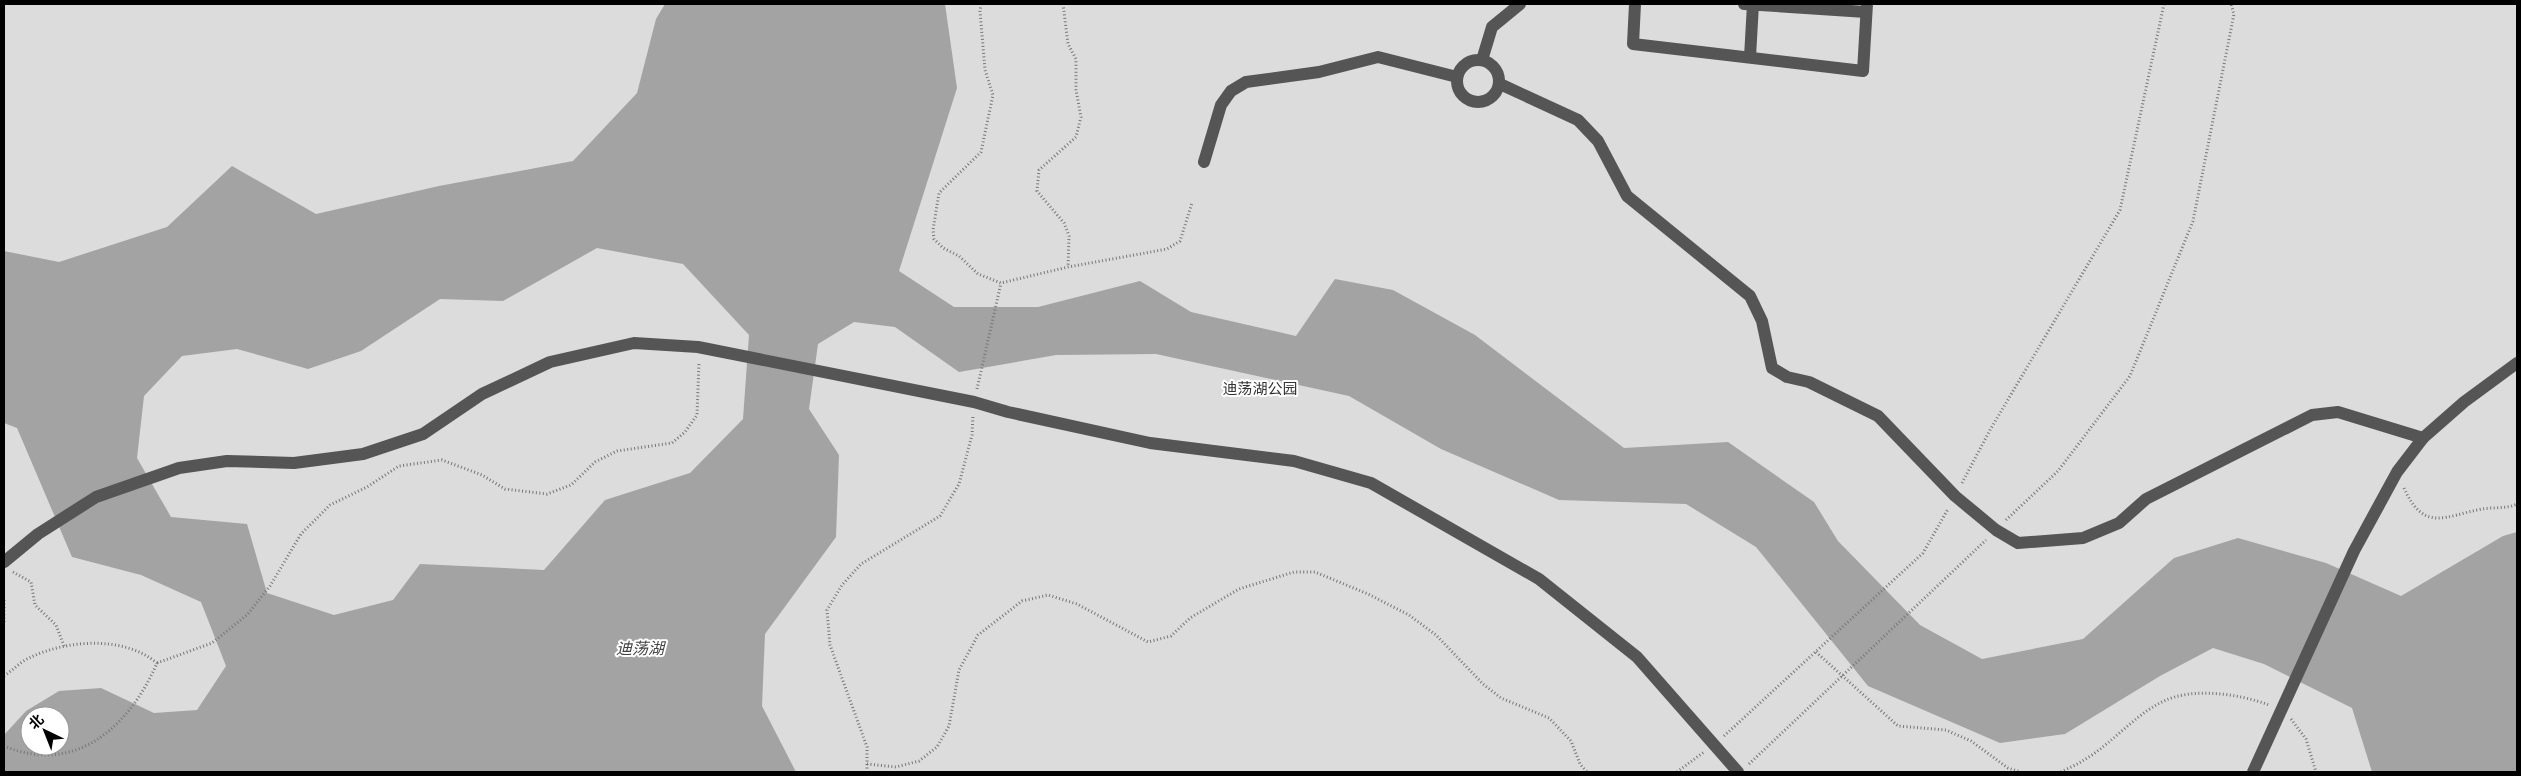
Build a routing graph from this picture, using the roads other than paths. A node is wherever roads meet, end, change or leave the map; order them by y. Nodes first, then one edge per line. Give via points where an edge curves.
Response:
1 (1520, 4) edge
2 (1635, 4) edge
3 (1744, 4) edge
4 (1753, 4) edge
5 (1867, 8) edge
6 (1750, 57) junction
7 (1482, 60) junction
8 (1457, 77) junction
9 (1500, 84) junction
10 (1204, 162) dead end
11 (2517, 363) edge
12 (2423, 438) junction
13 (7, 566) edge
14 (1743, 769) edge
15 (2253, 772) edge

1 - 7 lane via 1492,27
2 - 6 lane via 1633,44
3 - 4 lane
4 - 5 lane
4 - 6 lane
5 - 6 lane via 1863,71
7 - 8 lane via 1466,64
7 - 9 lane via 1496,68
8 - 9 lane via 1461,94 1475,102 1491,98
8 - 10 lane via 1378,57 1319,72 1246,82 1230,91 1221,105
9 - 12 lane via 1578,120 1598,141 1627,196 1750,296 1762,321 1772,368 1787,377 1809,382 1878,416 1955,496 1996,530 2018,543 2083,538 2119,523 2146,499 2312,415 2338,412
11 - 12 lane via 2464,402
12 - 15 lane via 2397,472 2354,551
13 - 14 lane via 38,534 96,497 179,468 226,461 294,462 363,454 423,434 482,394 550,362 634,343 698,347 974,402 1150,443 1294,461 1371,483 1539,579 1637,658 1714,745

